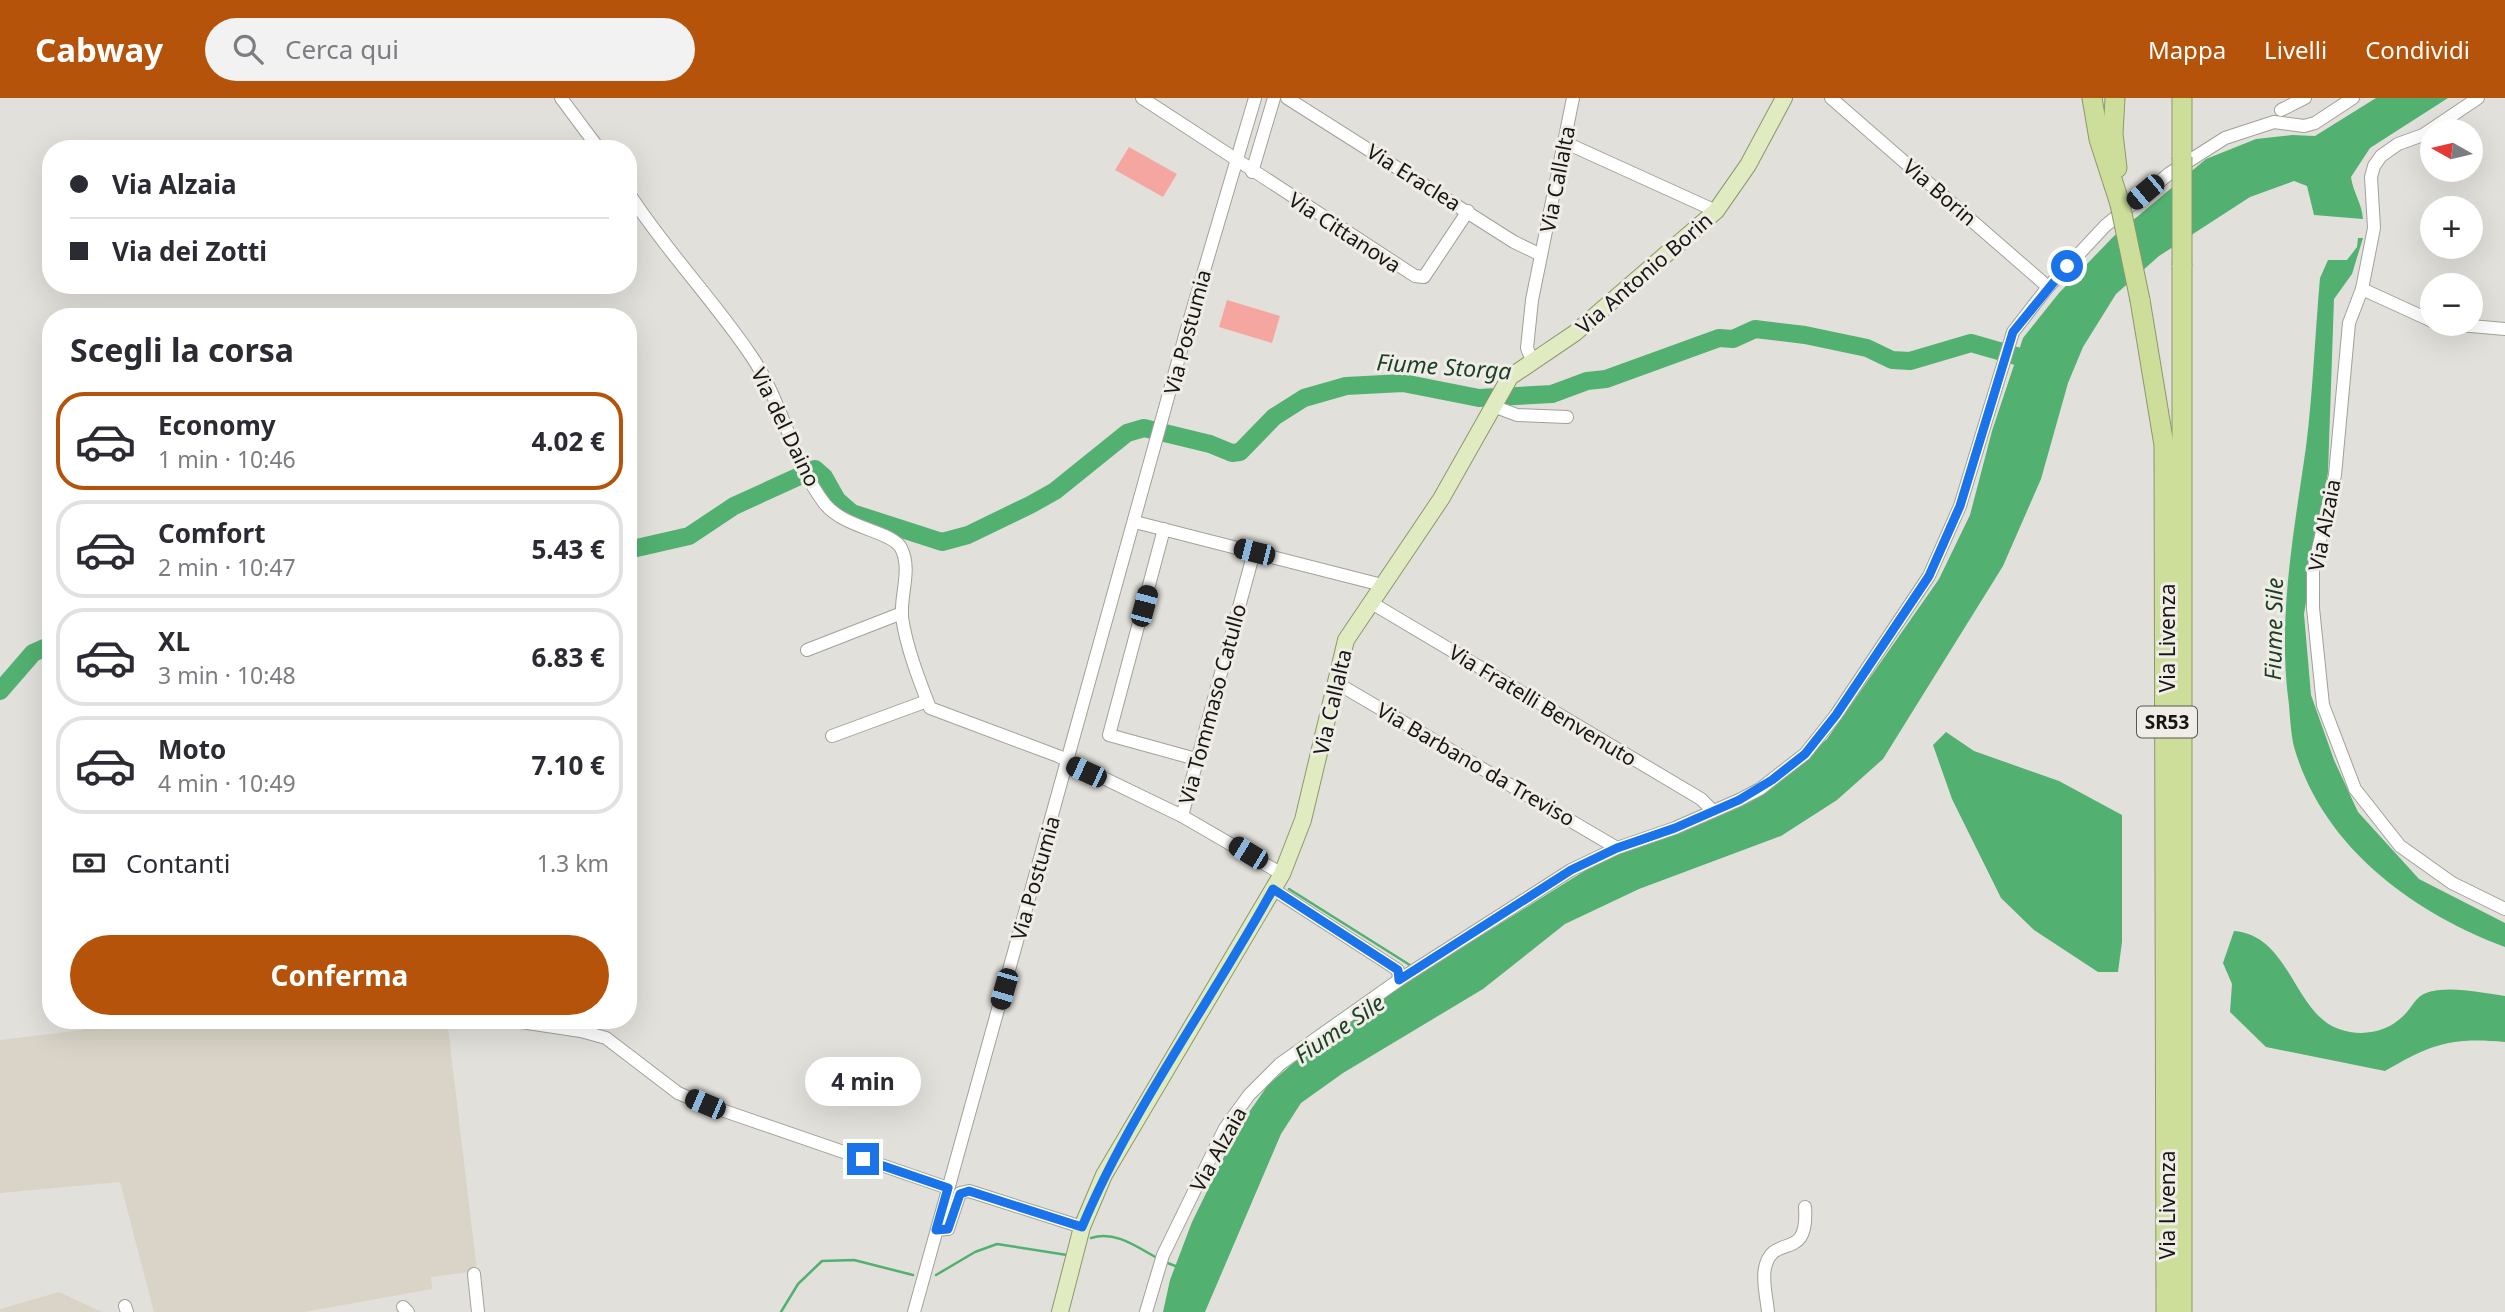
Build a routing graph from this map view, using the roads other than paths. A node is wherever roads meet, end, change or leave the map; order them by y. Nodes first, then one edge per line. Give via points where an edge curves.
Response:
1 (561, 98) edge
2 (1142, 98) edge
3 (1255, 98) edge
4 (1274, 98) edge
5 (1287, 98) edge
6 (1573, 98) edge
7 (1784, 98) edge
8 (1831, 98) edge
9 (2081, 98) edge
10 (2092, 98) edge
11 (2115, 98) edge
12 (2305, 98) edge
13 (2353, 98) edge
14 (2478, 98) edge
15 (2335, 103) edge
16 (2183, 104) edge
17 (2281, 110) edge
18 (2099, 139) junction
19 (593, 140) edge
20 (1564, 142) junction
21 (1237, 161) junction
22 (1252, 172) junction
23 (2120, 204) junction
24 (637, 206) edge
25 (1468, 211) junction
26 (1716, 211) junction
27 (1541, 255) junction
28 (2049, 286) junction
29 (2362, 289) junction
30 (2420, 316) edge
31 (2483, 327) edge
32 (2505, 329) edge
33 (1532, 361) junction
34 (1494, 405) junction
35 (1567, 417) dead end
36 (1135, 522) junction
37 (1164, 529) junction
38 (1254, 552) junction
39 (1382, 585) junction
40 (1370, 602) junction
41 (902, 613) junction
42 (807, 650) dead end
43 (1335, 682) junction
44 (934, 708) junction
45 (832, 736) dead end
46 (1196, 759) junction
47 (1068, 763) junction
48 (1713, 811) junction
49 (1182, 816) junction
50 (1617, 848) junction
51 (1282, 874) junction
52 (1273, 889) junction
53 (2505, 909) edge
54 (1399, 980) junction
55 (568, 1029) edge
56 (948, 1188) junction
57 (1805, 1207) dead end
58 (1082, 1227) junction
59 (936, 1230) junction
60 (474, 1274) dead end
61 (478, 1312) edge
62 (914, 1312) edge
63 (1060, 1312) edge
64 (1146, 1312) edge
65 (1768, 1312) edge
66 (2166, 1312) edge
67 (2182, 1312) edge

1 - 19 street
2 - 21 street
3 - 21 street, Via Postumia
4 - 22 street
5 - 25 street, Via Eraclea
6 - 20 street, Via Callalta
7 - 26 main road, Via Antonio Borin via 1748,165
8 - 28 street, Via Borin
9 - 18 highway
10 - 18 highway, Via Livenza / SR53
11 - 23 highway via 2113,135
12 - 17 street
13 - 15 street, Via Alzaia
14 - 29 street, Via Alzaia via 2423,135 2398,144 2374,166 2374,228
15 - 17 street, Via Alzaia via 2315,123 2305,125
16 - 67 highway, Via Livenza / SR53, bridge
17 - 28 street, Via Alzaia via 2170,173 2105,226
18 - 23 highway, Via Livenza / SR53
20 - 26 street
20 - 27 street, Via Callalta
21 - 22 street, Via Cittanova
21 - 36 street, Via Postumia
22 - 25 street, Via Cittanova via 1419,278
23 - 66 highway, Via Livenza / SR53, bridge via 2164,445
24 - 41 street, Via del Daino via 752,357 811,481 836,516 896,542 901,549 905,570
25 - 27 street, Via Eraclea
26 - 33 main road, Via Antonio Borin via 1576,333
27 - 33 street, Via Callalta via 1527,338
28 - 48 street, Via Alzaia via 2013,332 1960,506 1916,597 1805,754 1759,789
29 - 30 street
29 - 53 street, Via Alzaia via 2349,323 2335,475 2313,571 2323,705 2349,778 2384,830 2452,883
31 - 32 street
33 - 34 main road, Via Callalta via 1517,370
34 - 35 street via 1517,415
34 - 39 main road, Via Callalta via 1441,499
36 - 37 street
36 - 47 street, Via Postumia
37 - 38 street
37 - 46 street via 1110,735
38 - 39 street
38 - 46 street, Via Tommaso Catullo
39 - 40 main road, Via Callalta
40 - 43 main road, Via Callalta via 1346,640
40 - 48 street, Via Fratelli Benvenuto via 1701,799
41 - 42 street
41 - 44 street, Via del Daino
43 - 50 street, Via Barbano da Treviso
43 - 51 main road, Via Callalta via 1306,810
44 - 45 street
44 - 47 street
46 - 49 street, Via Tommaso Catullo
47 - 49 street
47 - 56 street, Via Postumia
48 - 50 street, Via Alzaia
49 - 51 street
50 - 54 street, Via Alzaia via 1571,870
51 - 52 main road, Via Callalta
52 - 54 street via 1398,970
52 - 58 main road, Via Callalta via 1132,1124
54 - 64 street, Via Alzaia via 1291,1055 1249,1095 1225,1128 1161,1261
55 - 56 street via 606,1038 678,1093 696,1101
56 - 59 street, Via Postumia
57 - 65 street via 1802,1237 1774,1250 1765,1269
58 - 59 street via 969,1191 960,1194 948,1229
58 - 63 main road, Via Callalta
59 - 62 street, Via Postumia
60 - 61 street

